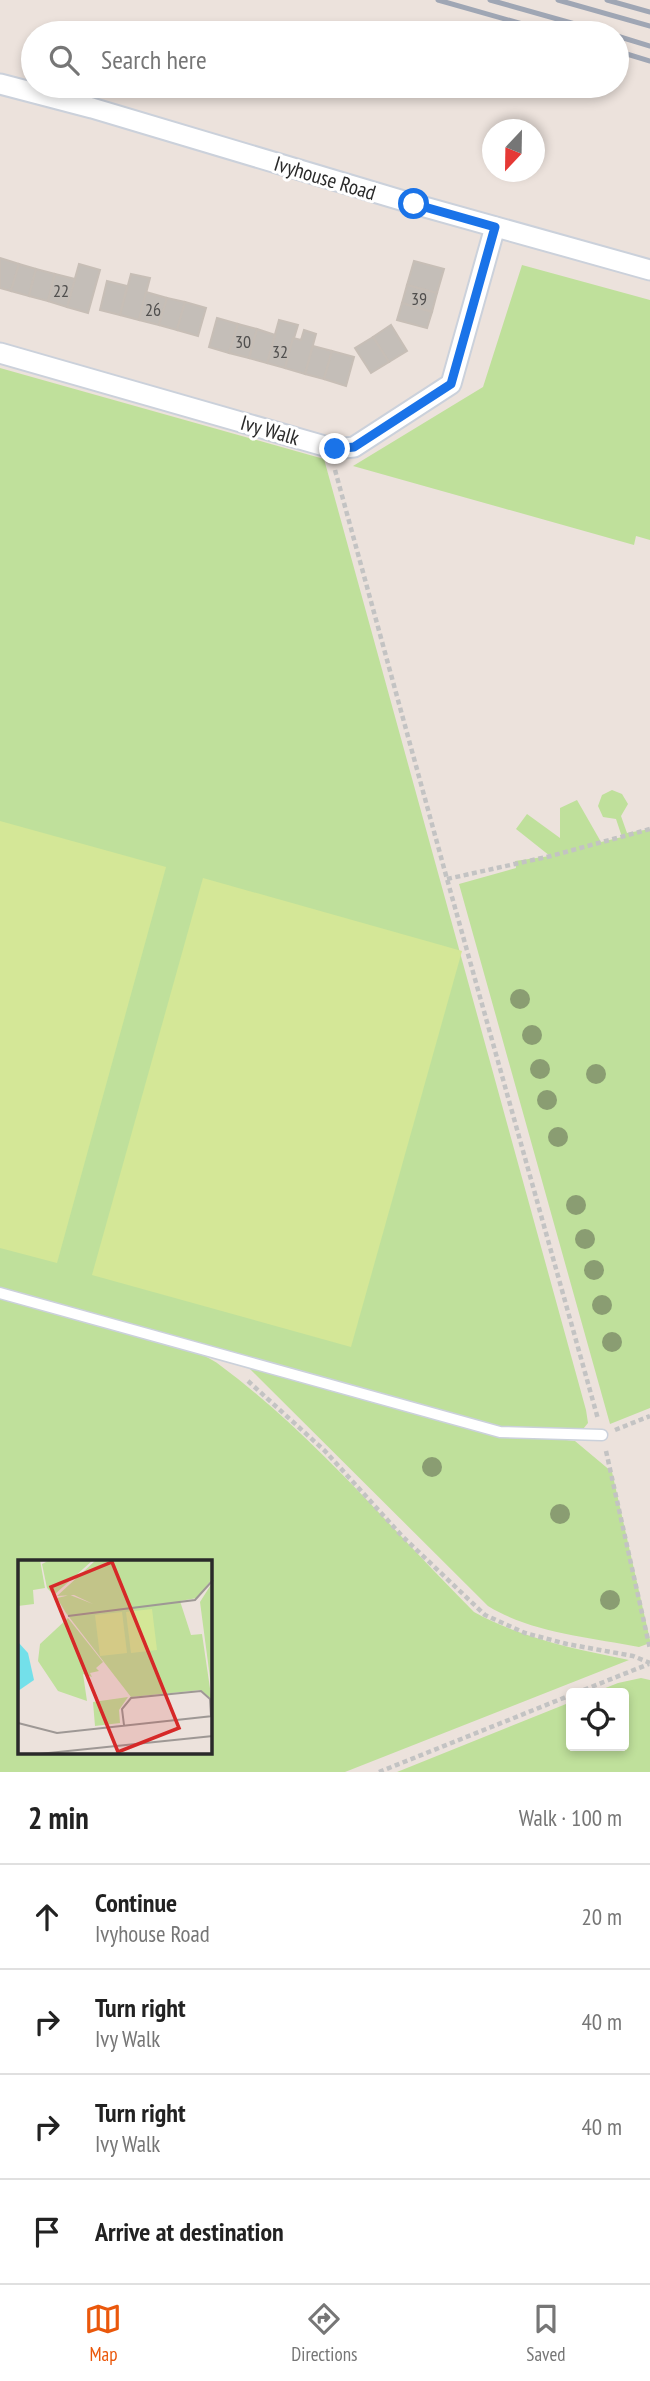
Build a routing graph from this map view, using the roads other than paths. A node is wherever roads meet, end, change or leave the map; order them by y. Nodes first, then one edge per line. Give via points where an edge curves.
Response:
1 (0, 83) edge
2 (21, 89) edge
3 (55, 98) edge
4 (495, 227) junction
5 (650, 270) edge
6 (0, 353) edge
7 (0, 1293) edge
8 (602, 1436) road end

1 - 2 street, Ivyhouse Road
3 - 4 street, Ivyhouse Road
4 - 5 street, Ivyhouse Road
4 - 6 street, Ivy Walk via 451,384 354,447 335,449
7 - 8 lane via 500,1432

